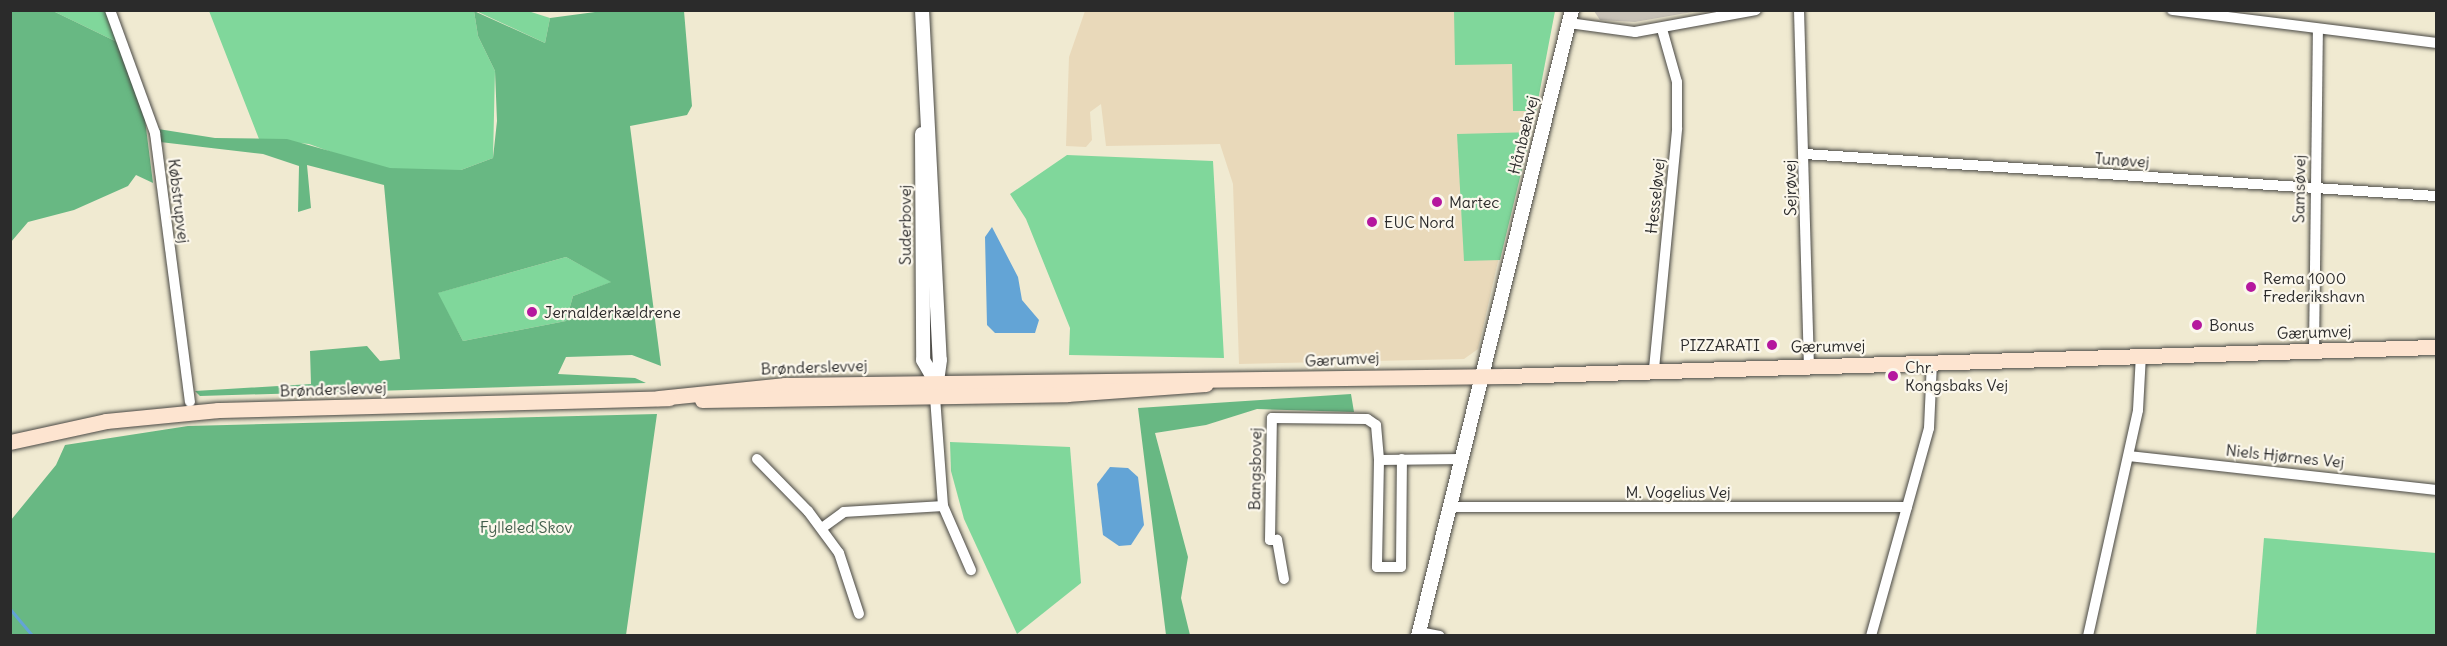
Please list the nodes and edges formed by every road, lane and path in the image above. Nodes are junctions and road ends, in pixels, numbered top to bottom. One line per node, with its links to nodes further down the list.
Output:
1 (110, 10): 21 (street, Købstrupvej)
2 (922, 10): 20 (street, Suderbovej)
3 (1756, 10): 7 (street)
4 (1799, 10): 10 (street, Sejrøvej)
5 (2172, 10): 8 (street)
6 (1570, 17): 7 (street); 19 (street, Hånbækvej)
7 (1662, 29): 18 (street, Hesseløvej)
8 (2318, 29): 9 (street); 11 (street, Samsøvej)
9 (2436, 44)
10 (1804, 154): 11 (street, Tunøvej); 17 (street, Sejrøvej)
11 (2313, 188): 12 (street, Tunøvej); 14 (street, Samsøvej)
12 (2436, 196)
13 (2436, 347): 14 (main road, Gærumvej)
14 (2314, 350): 15 (main road, Gærumvej)
15 (2141, 355): 16 (main road, Gærumvej); 23 (street)
16 (1932, 362): 17 (main road, Gærumvej); 31 (street)
17 (1809, 364): 18 (main road, Gærumvej)
18 (1654, 369): 19 (main road, Gærumvej)
19 (1483, 374): 20 (main road, Gærumvej); 26 (street)
20 (935, 389): 22 (main road, Brønderslevvej); 29 (street)
21 (190, 402)
22 (10, 442)
23 (2129, 456): 28 (street, Niels Hjørnes Vej); 39 (street)
24 (757, 459): 32 (street)
25 (1402, 459): 26 (street); 27 (street); 27 (street, Bangsbovej)
26 (1462, 459): 30 (street)
27 (1379, 460): 34 (street, Bangsbovej)
28 (2436, 490)
29 (944, 507): 32 (street); 33 (street)
30 (1450, 507): 31 (street, M. Vogelius Vej); 36 (street)
31 (1906, 507): 38 (street)
32 (822, 528): 35 (street)
33 (971, 570)
34 (1284, 579)
35 (859, 614)
36 (1419, 634): 37 (street)
37 (1440, 636)
38 (1871, 636)
39 (2088, 636)

